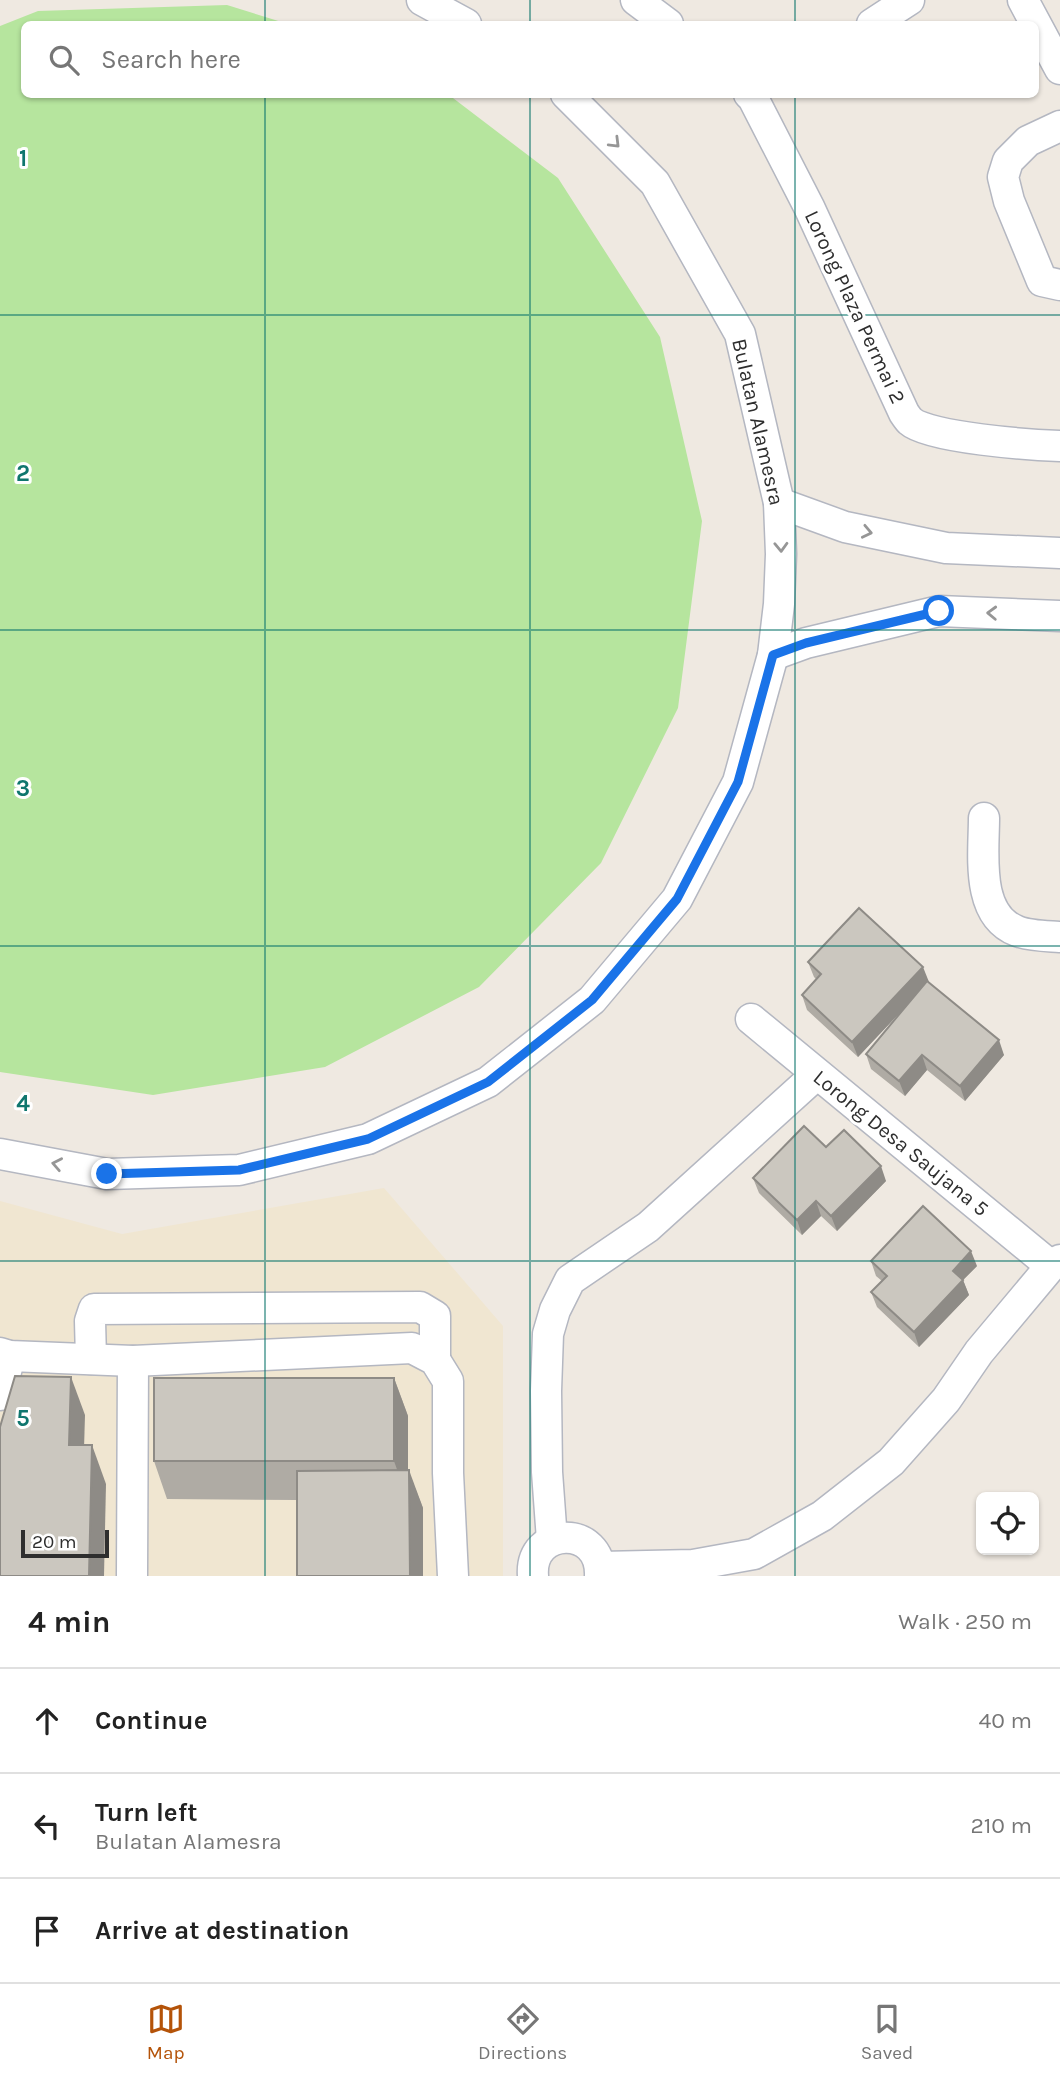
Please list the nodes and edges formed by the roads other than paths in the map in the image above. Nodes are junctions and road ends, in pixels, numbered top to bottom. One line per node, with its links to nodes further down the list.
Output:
1 (422, 0): 6 (street)
2 (636, 0): 7 (street)
3 (909, 0): 5 (street)
4 (1023, 0): 8 (street)
5 (875, 14)
6 (460, 21)
7 (664, 21)
8 (1034, 21)
9 (1039, 30): 10 (street)
10 (1060, 69)
11 (570, 98): 16 (street, Bulatan Alamesra, one-way to 16)
12 (755, 98): 15 (street, Lorong Plaza Permai 2)
13 (1060, 126): 14 (street)
14 (1060, 285)
15 (1060, 446)
16 (779, 503): 17 (street, one-way to 17); 19 (street, Bulatan Alamesra, one-way to 19)
17 (1060, 554)
18 (1060, 616): 19 (street, one-way to 19)
19 (773, 655): 24 (street, Bulatan Alamesra, one-way to 24)
20 (984, 818): 21 (street)
21 (1060, 937)
22 (751, 1019): 23 (street, Lorong Desa Saujana 5)
23 (817, 1074): 25 (street, Lorong Desa Saujana 5); 31 (street)
24 (0, 1154)
25 (1055, 1263): 32 (street)
26 (5, 1355): 27 (street); 30 (street)
27 (91, 1359): 28 (street); 29 (street)
28 (435, 1360): 29 (street); 34 (street)
29 (133, 1361): 33 (street)
30 (0, 1395)
31 (552, 1540): 32 (street); 35 (street)
32 (600, 1571)
33 (132, 1576)
34 (453, 1576)
35 (533, 1576)

